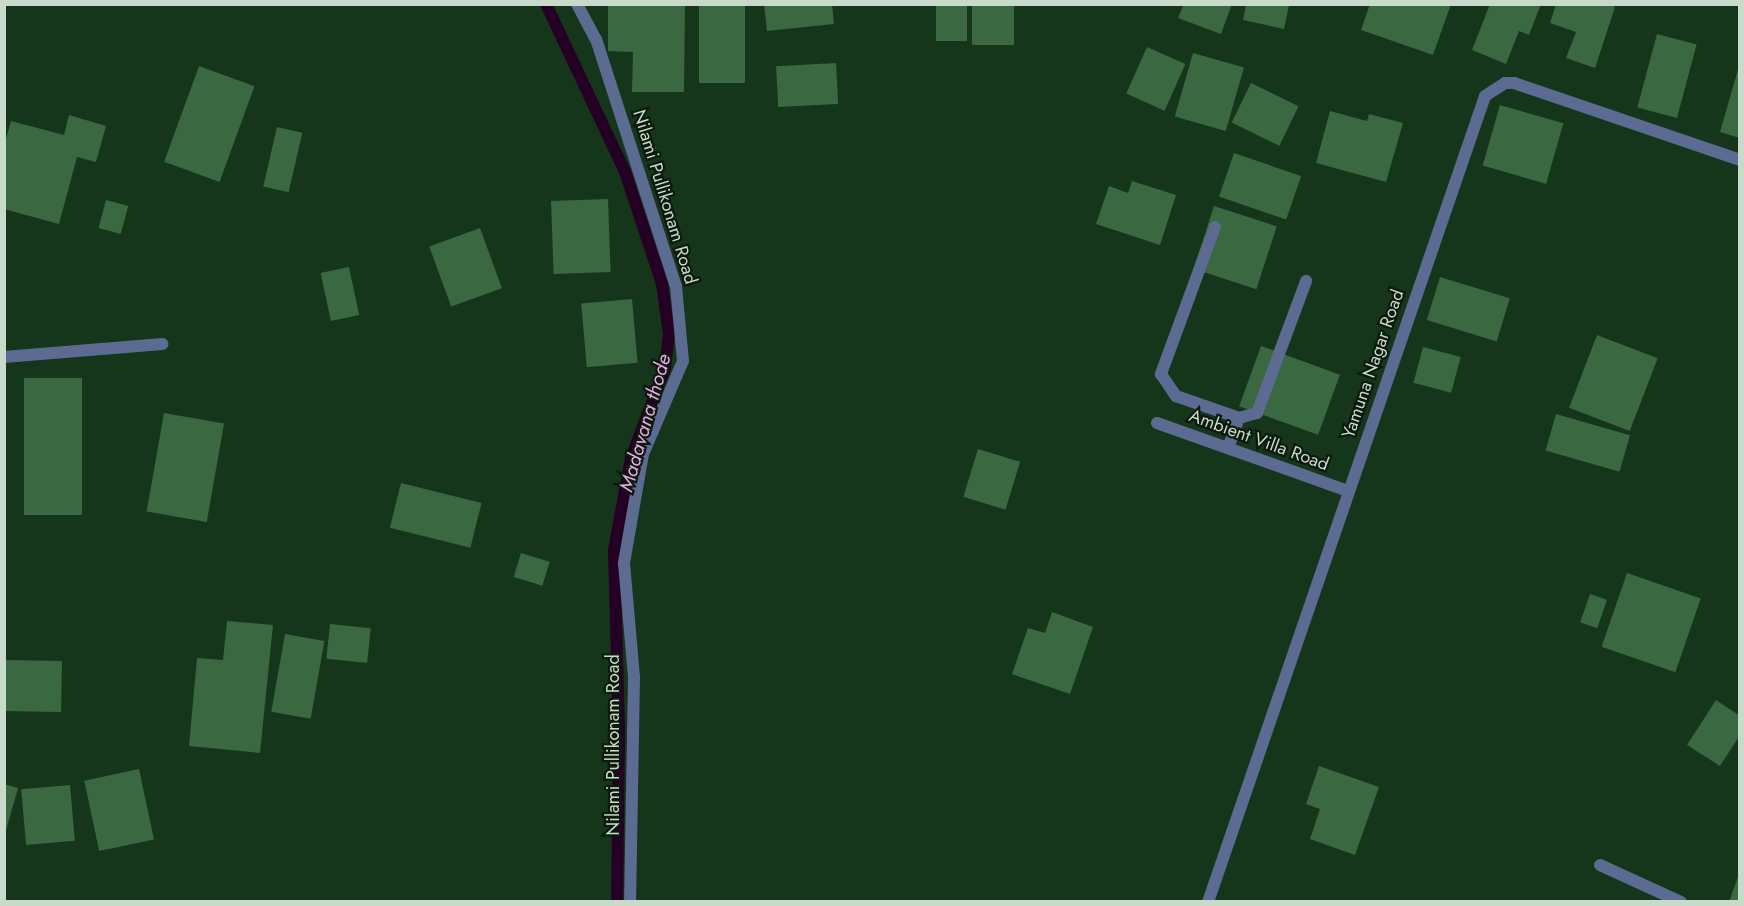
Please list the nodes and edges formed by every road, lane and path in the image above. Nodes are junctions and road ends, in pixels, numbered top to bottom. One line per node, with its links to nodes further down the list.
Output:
1 (577, 4): 12 (street, Nilami Pullikonam Road)
2 (1740, 160): 10 (street, Yamuna Nagar Road)
3 (1215, 227): 7 (street)
4 (1306, 281): 7 (street)
5 (162, 344): 6 (street)
6 (4, 357)
7 (1239, 418): 9 (street)
8 (1157, 423): 9 (street, Ambient Villa Road)
9 (1228, 448): 10 (street, Ambient Villa Road)
10 (1348, 491): 13 (street, Yamuna Nagar Road)
11 (1600, 865): 14 (street)
12 (630, 902)
13 (1208, 902)
14 (1681, 902)

